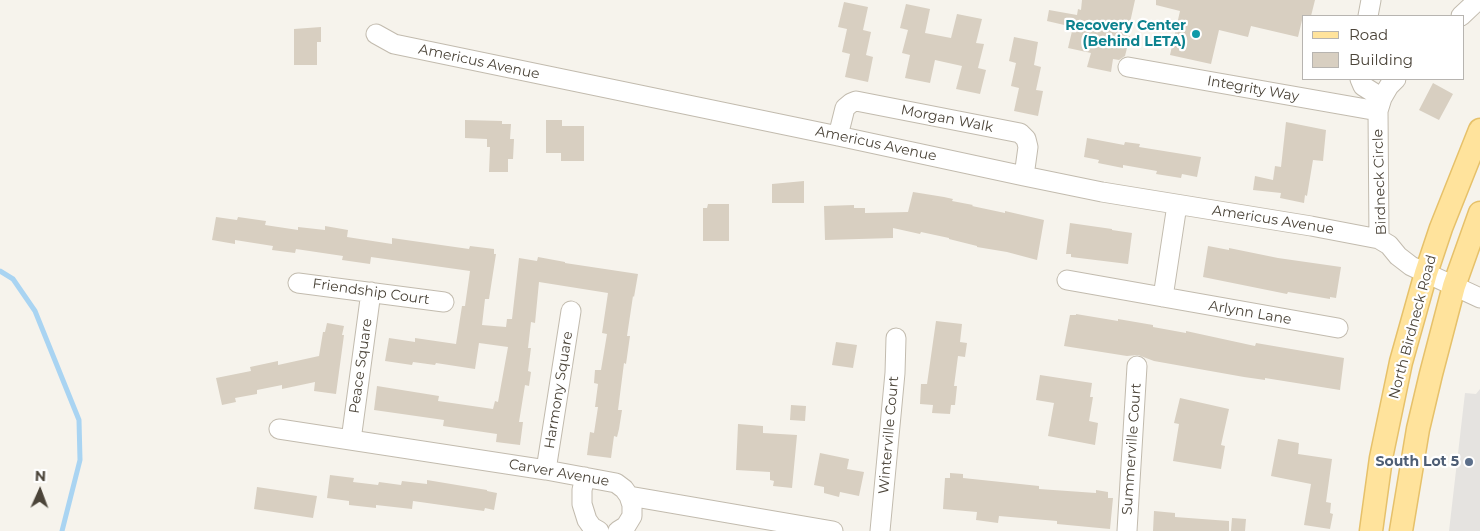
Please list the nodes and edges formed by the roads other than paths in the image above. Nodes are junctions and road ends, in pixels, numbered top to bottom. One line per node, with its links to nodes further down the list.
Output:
1 (1371, 0): 3 (street)
2 (1478, 0): 4 (street)
3 (1368, 15)
4 (1462, 15)
5 (376, 34): 11 (street, Americus Avenue)
6 (1128, 67): 9 (street, Integrity Way)
7 (1360, 80): 9 (street)
8 (1395, 80): 9 (street)
9 (1380, 104): 15 (street, Birdneck Circle)
10 (1480, 130): 16 (main road, North Birdneck Road)
11 (838, 136): 12 (street, Americus Avenue); 12 (street, Morgan Walk)
12 (1024, 176): 13 (street, Americus Avenue)
13 (1177, 205): 15 (street, Americus Avenue); 21 (street)
14 (1480, 213): 19 (main road, North Birdneck Road)
15 (1379, 239): 16 (street, Birdneck Circle)
16 (1426, 273): 19 (street, Birdneck Circle); 38 (main road, North Birdneck Road)
17 (1067, 280): 21 (street, Arlynn Lane)
18 (298, 283): 20 (street, Friendship Court)
19 (1454, 286): 22 (street, Birdneck Circle); 39 (main road, North Birdneck Road)
20 (371, 292): 23 (street, Friendship Court); 29 (street, Peace Square)
21 (1163, 297): 25 (street, Arlynn Lane)
22 (1480, 298)
23 (444, 302)
24 (571, 311): 30 (street, Harmony Square)
25 (1338, 328)
26 (896, 338): 36 (street, Winterville Court)
27 (1137, 366): 37 (street, Summerville Court)
28 (279, 429): 29 (street, Carver Avenue)
29 (351, 440): 30 (street, Carver Avenue)
30 (546, 470): 31 (street, Carver Avenue)
31 (585, 477): 32 (street, Carver Avenue); 34 (street)
32 (629, 496): 33 (street); 35 (street, Carver Avenue)
33 (625, 529)
34 (599, 531)
35 (833, 531)
36 (880, 531)
37 (1127, 531)
38 (1371, 531)
39 (1401, 531)

